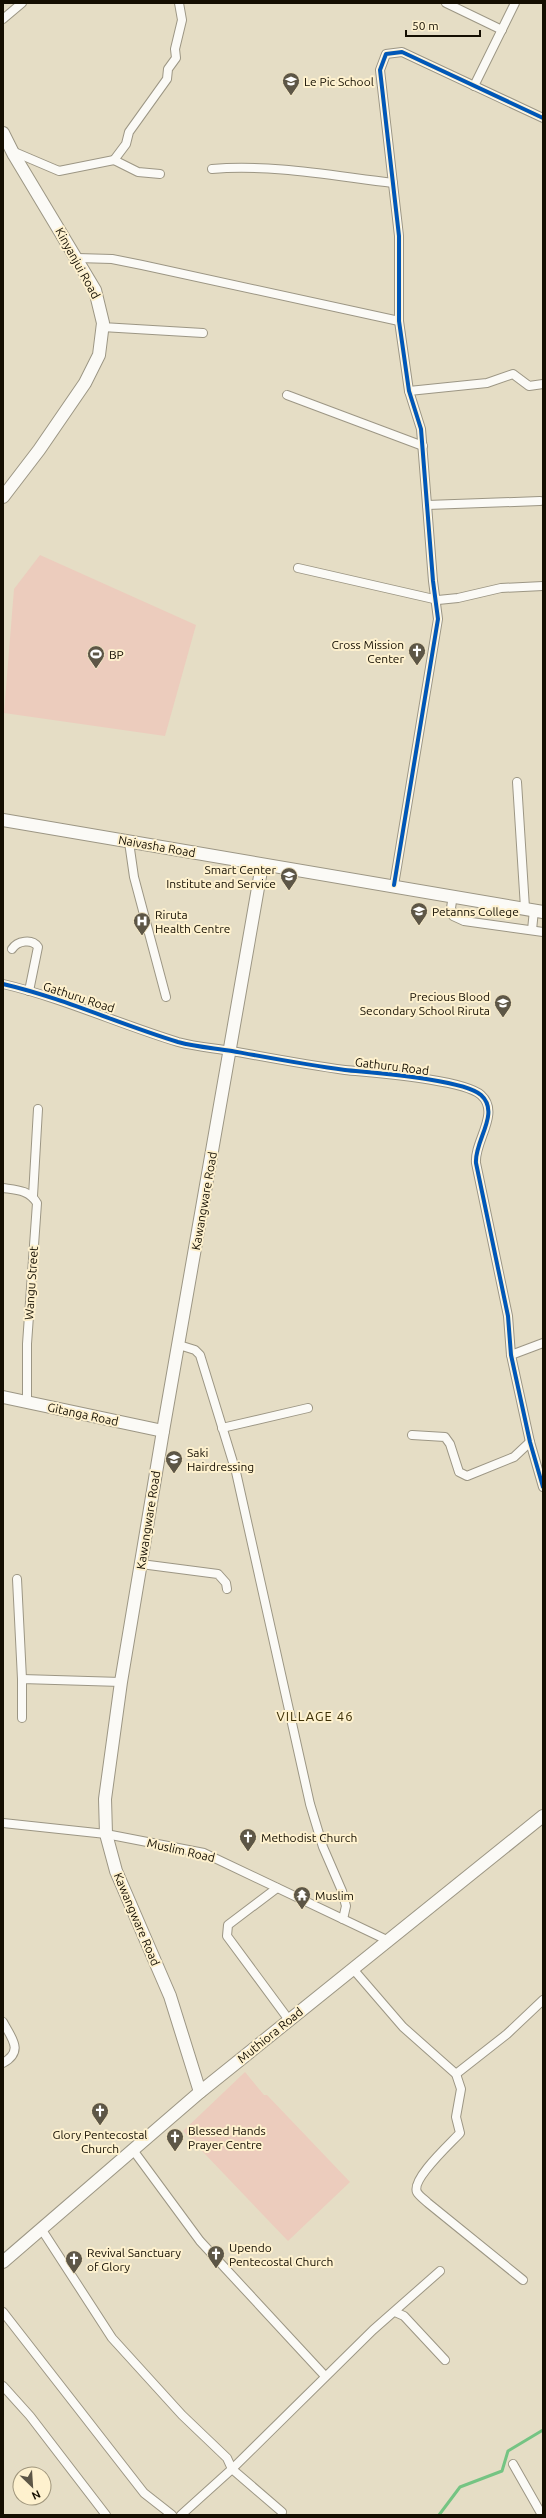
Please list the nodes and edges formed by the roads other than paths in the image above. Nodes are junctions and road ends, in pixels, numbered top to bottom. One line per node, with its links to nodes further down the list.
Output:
1 (22, 3): 5 (street)
2 (179, 3): 11 (street)
3 (446, 3): 6 (street)
4 (515, 3): 6 (street)
5 (3, 19)
6 (502, 30): 7 (street)
7 (474, 86): 8 (street); 14 (street)
8 (543, 118)
9 (3, 133): 10 (main road, Kinyanjui Road)
10 (11, 150): 11 (street); 15 (main road, Kinyanjui Road)
11 (114, 160): 13 (street)
12 (212, 169): 14 (street)
13 (160, 174)
14 (393, 183): 16 (street)
15 (77, 258): 16 (street); 17 (main road, Kinyanjui Road)
16 (399, 321): 20 (street)
17 (102, 327): 18 (street); 23 (main road, Kinyanjui Road)
18 (202, 333)
19 (543, 384): 20 (street)
20 (409, 391): 22 (street)
21 (287, 395): 22 (street)
22 (422, 446): 25 (street)
23 (3, 497)
24 (540, 502): 25 (street)
25 (427, 505): 28 (street)
26 (298, 568): 28 (street)
27 (543, 586): 28 (street)
28 (438, 600): 33 (street)
29 (517, 782): 35 (street)
30 (3, 820): 31 (main road, Naivasha Road)
31 (129, 842): 32 (main road, Naivasha Road); 41 (street)
32 (262, 865): 33 (main road, Naivasha Road); 42 (main road, Kawangware Road)
33 (394, 885): 34 (main road, Naivasha Road)
34 (453, 895): 35 (main road, Naivasha Road); 36 (street)
35 (534, 910): 36 (street)
36 (532, 930): 37 (street)
37 (543, 932)
38 (12, 949): 40 (street)
39 (3, 984): 40 (street, Gathuru Road)
40 (29, 991): 42 (street, Gathuru Road)
41 (166, 997)
42 (229, 1050): 47 (main road, Kawangware Road); 48 (street, Gathuru Road)
43 (38, 1109): 45 (street, Wangu Street)
44 (3, 1188): 45 (street)
45 (33, 1196): 50 (street, Wangu Street)
46 (543, 1342): 48 (street)
47 (179, 1345): 52 (street); 53 (main road, Kawangware Road)
48 (511, 1355): 55 (street, Gathuru Road)
49 (3, 1397): 50 (main road, Gitanga Road)
50 (27, 1402): 53 (main road, Gitanga Road)
51 (308, 1408): 52 (street)
52 (222, 1428): 67 (street)
53 (163, 1431): 57 (main road, Kawangware Road)
54 (412, 1435): 55 (street)
55 (530, 1442): 56 (street, Gathuru Road)
56 (543, 1487)
57 (141, 1564): 59 (street); 61 (main road, Kawangware Road)
58 (17, 1579): 60 (street)
59 (227, 1589)
60 (22, 1678): 61 (street); 62 (street)
61 (121, 1682): 65 (main road, Kawangware Road)
62 (22, 1718)
63 (543, 1816): 68 (main road, Muthiora Road)
64 (3, 1823): 65 (street, Muslim Road)
65 (106, 1834): 66 (street, Muslim Road); 75 (main road, Kawangware Road)
66 (277, 1888): 67 (street, Muslim Road); 71 (street)
67 (344, 1919): 68 (street, Muslim Road)
68 (389, 1941): 69 (main road, Muthiora Road)
69 (353, 1969): 71 (main road, Muthiora Road); 74 (street)
70 (543, 2000): 74 (street)
71 (289, 2020): 75 (main road, Muthiora Road)
72 (3, 2022): 73 (street)
73 (3, 2063)
74 (456, 2074): 80 (street)
75 (200, 2092): 76 (main road, Muthiora Road)
76 (133, 2150): 77 (main road, Muthiora Road); 84 (street)
77 (42, 2230): 78 (main road, Muthiora Road); 87 (street)
78 (3, 2262)
79 (440, 2270): 82 (street)
80 (523, 2280)
81 (3, 2312): 90 (street)
82 (395, 2312): 83 (street); 84 (street)
83 (445, 2360)
84 (325, 2376): 87 (street)
85 (3, 2386): 89 (street)
86 (513, 2464): 92 (street)
87 (232, 2468): 88 (street); 91 (street)
88 (282, 2512)
89 (106, 2515)
90 (172, 2515)
91 (181, 2515)
92 (542, 2515)

